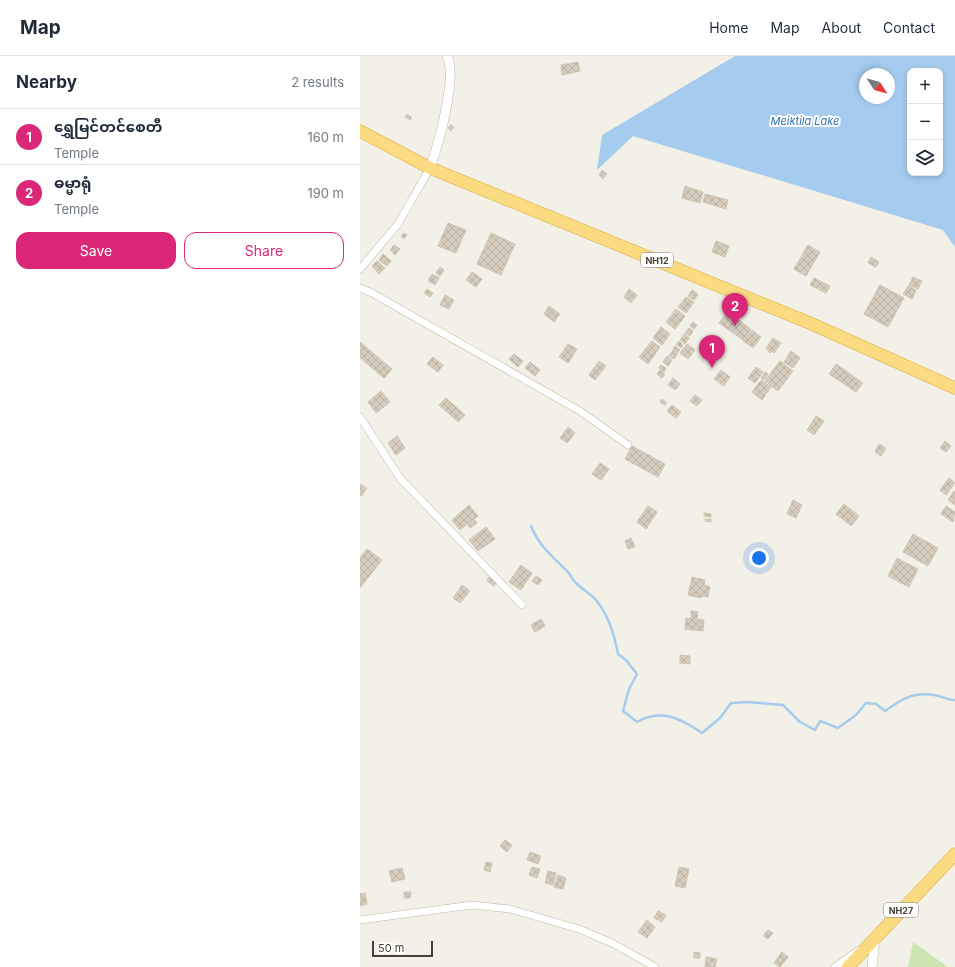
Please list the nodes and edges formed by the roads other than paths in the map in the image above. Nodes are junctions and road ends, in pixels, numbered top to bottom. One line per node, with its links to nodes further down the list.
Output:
1 (447, 56): 3 (street)
2 (360, 131): 3 (highway, NH12)
3 (430, 168): 4 (street); 6 (highway, NH12)
4 (360, 269)
5 (360, 288): 8 (street)
6 (955, 388)
7 (360, 417): 9 (street)
8 (628, 446)
9 (522, 605)
10 (955, 854): 12 (highway, NH27)
11 (360, 920): 13 (street)
12 (875, 938): 14 (street); 15 (highway, NH27); 16 (street)
13 (655, 967)
14 (834, 967)
15 (848, 967)
16 (872, 967)

